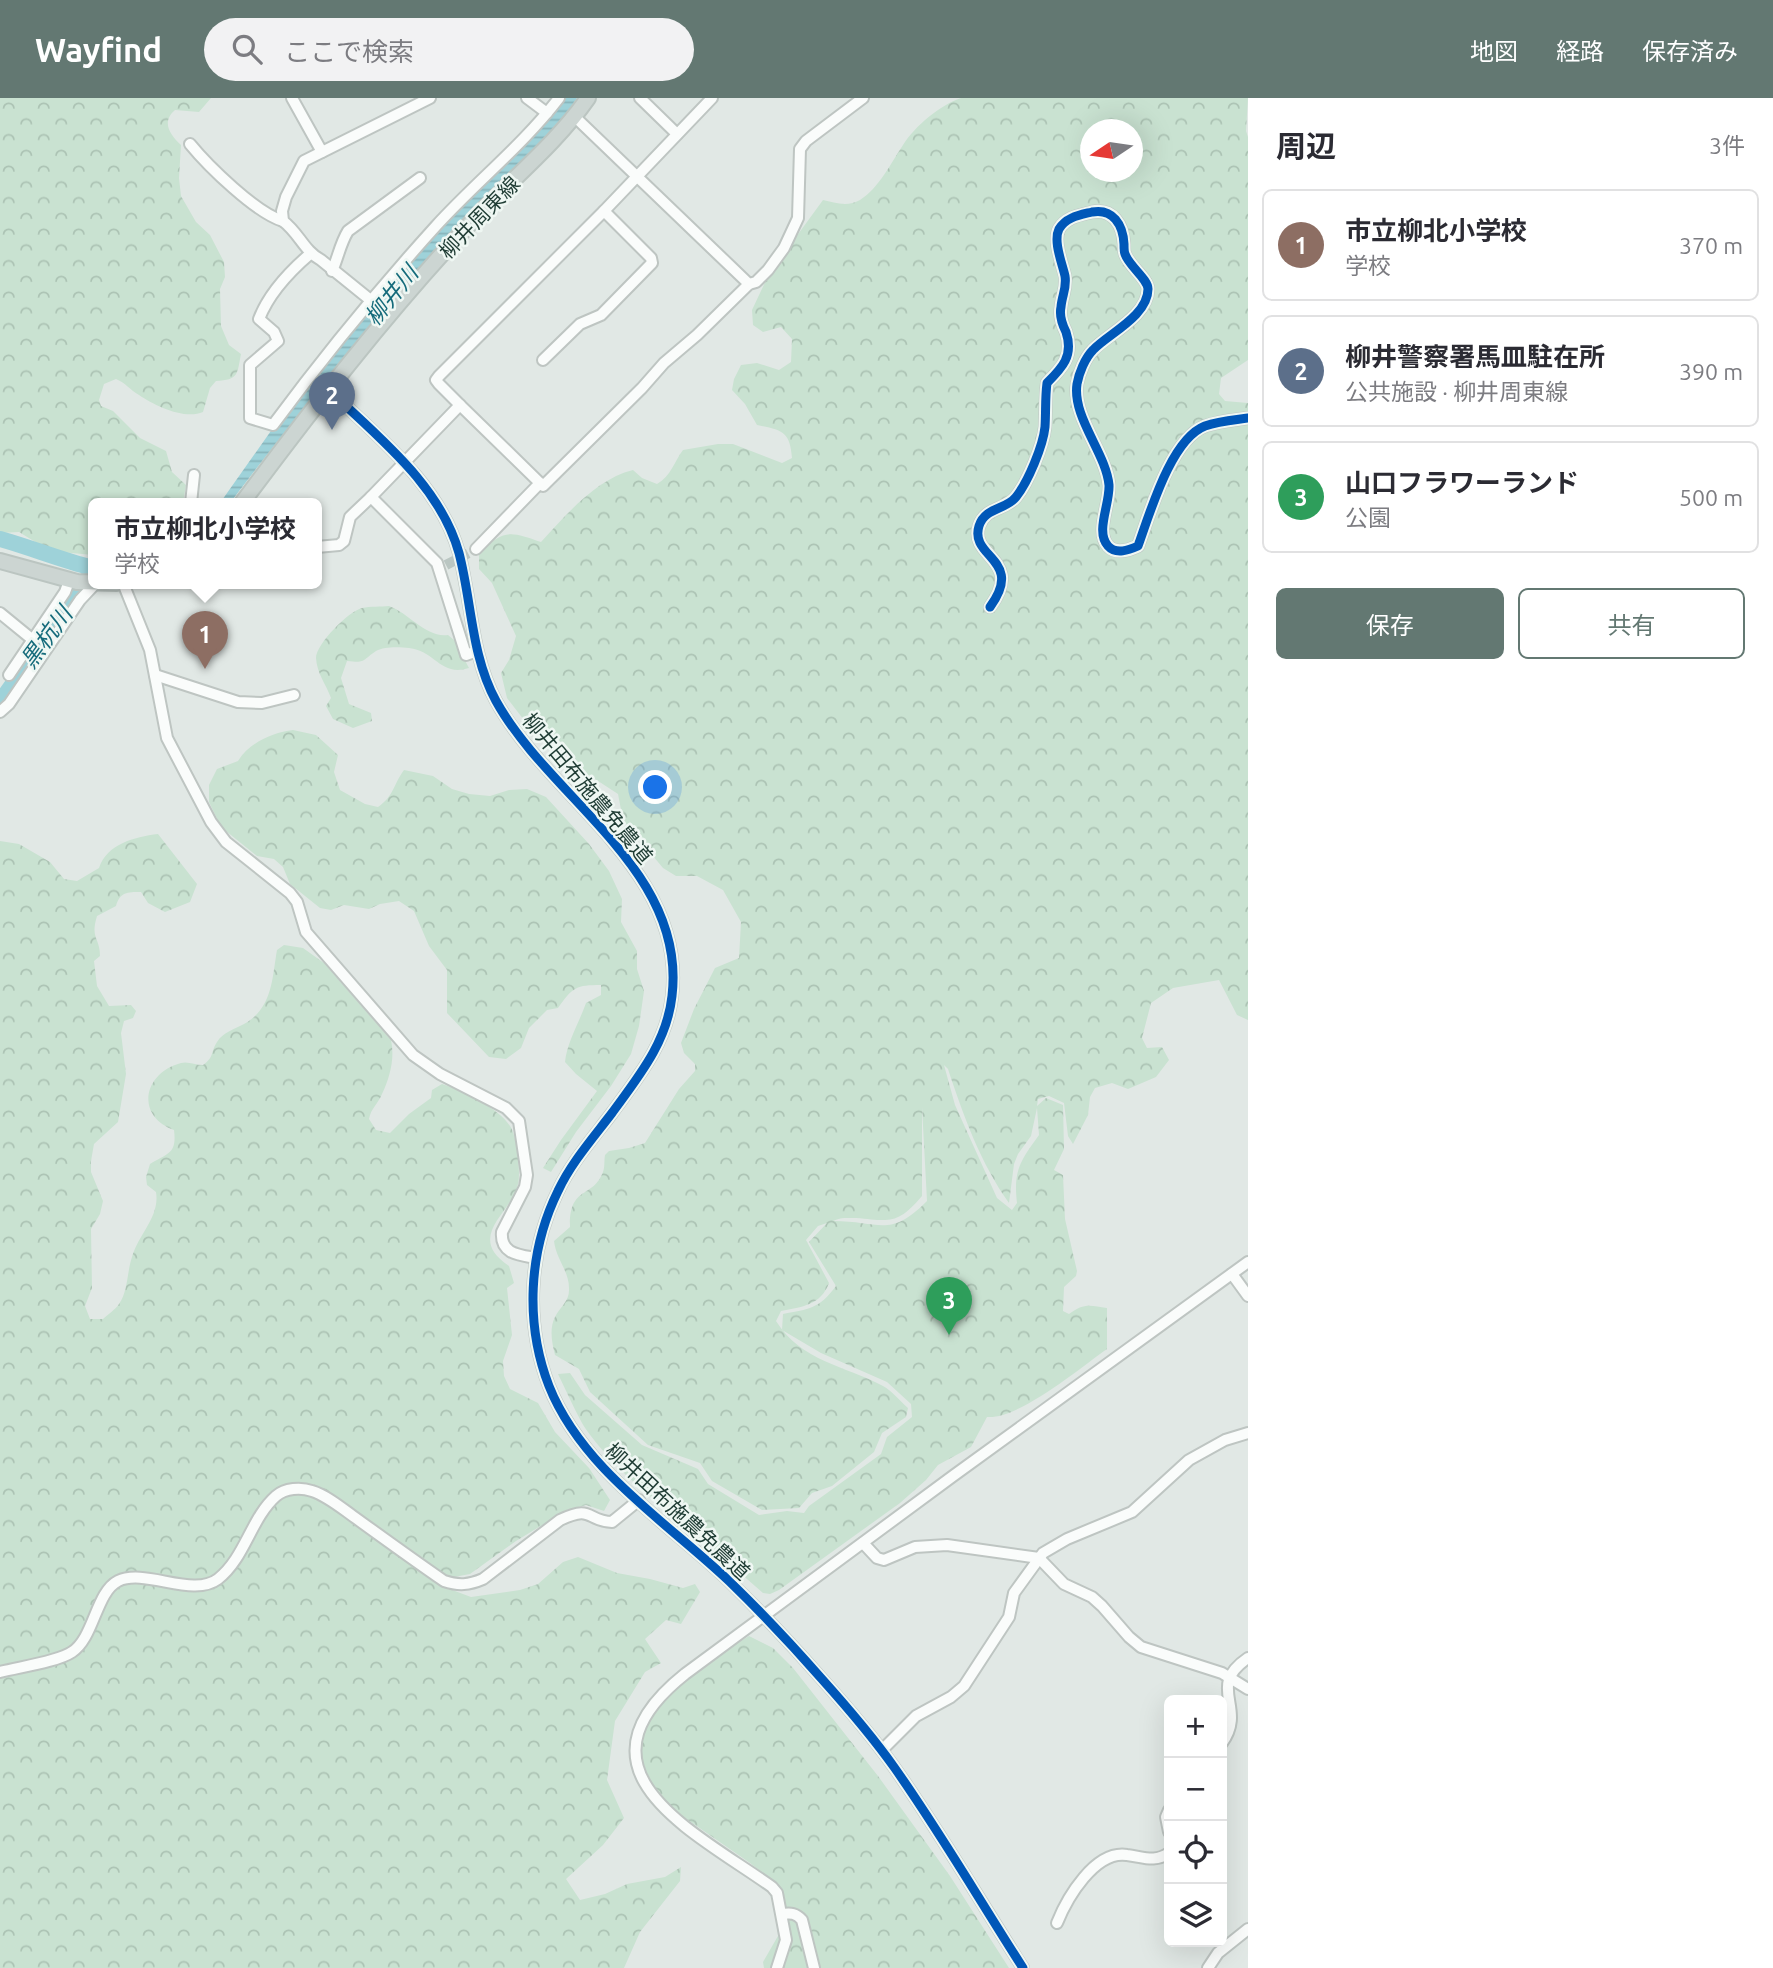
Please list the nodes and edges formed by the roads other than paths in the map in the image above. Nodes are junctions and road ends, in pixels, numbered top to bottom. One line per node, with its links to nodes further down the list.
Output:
1 (292, 98): 12 (street)
2 (430, 98): 12 (street)
3 (527, 98): 8 (street)
4 (588, 98): 9 (main road, 柳井周東線)
5 (640, 98): 10 (street)
6 (712, 98): 10 (street)
7 (863, 98): 19 (street)
8 (552, 107): 20 (street)
9 (575, 117): 13 (street); 21 (main road, 柳井周東線)
10 (677, 134): 13 (street)
11 (190, 144): 16 (street)
12 (322, 152): 16 (street)
13 (637, 177): 15 (street); 19 (street)
14 (420, 178): 18 (street)
15 (604, 211): 22 (street); 24 (street)
16 (284, 221): 17 (street)
17 (310, 254): 18 (street); 20 (street)
18 (332, 271): 20 (street)
19 (749, 284): 28 (street)
20 (372, 302): 21 (street)
21 (387, 314): 23 (main road, 柳井周東線)
22 (543, 360)
23 (330, 391): 26 (street, 柳井田布施農免農道); 31 (main road, 柳井周東線)
24 (460, 405): 26 (street); 28 (street)
25 (1248, 418): 39 (street)
26 (404, 463): 29 (street); 42 (street, 柳井田布施農免農道)
27 (194, 475): 30 (street)
28 (540, 483): 33 (street)
29 (371, 497): 32 (street); 42 (street)
30 (192, 498)
31 (246, 498)
32 (322, 547)
33 (476, 549)
34 (0, 561): 35 (main road)
35 (73, 581): 36 (main road); 41 (street)
36 (88, 583)
37 (93, 589): 46 (street)
38 (125, 589): 44 (street)
39 (990, 607)
40 (0, 613): 41 (street)
41 (33, 640): 43 (street)
42 (477, 651): 47 (street, 柳井田布施農免農道)
43 (9, 675)
44 (155, 675): 45 (street); 47 (street)
45 (294, 695)
46 (0, 712)
47 (536, 1258): 52 (street, 柳井田布施農免農道)
48 (1248, 1262): 49 (street)
49 (1232, 1274): 50 (street); 53 (street)
50 (1248, 1296)
51 (1248, 1433): 54 (street)
52 (639, 1500): 55 (street, 柳井田布施農免農道); 57 (street)
53 (863, 1543): 54 (street); 55 (street)
54 (1039, 1558): 58 (street); 61 (street)
55 (763, 1616): 61 (street, 柳井田布施農免農道); 63 (street)
56 (1248, 1658): 58 (street)
57 (0, 1672)
58 (1231, 1676): 59 (street); 60 (street)
59 (1248, 1689)
60 (1227, 1738)
61 (882, 1750): 68 (street, 柳井田布施農免農道)
62 (1164, 1856): 64 (street)
63 (782, 1914): 66 (street); 67 (street)
64 (1057, 1923)
65 (1248, 1929): 69 (street)
66 (777, 1968)
67 (814, 1968)
68 (1023, 1968)
69 (1208, 1968)

